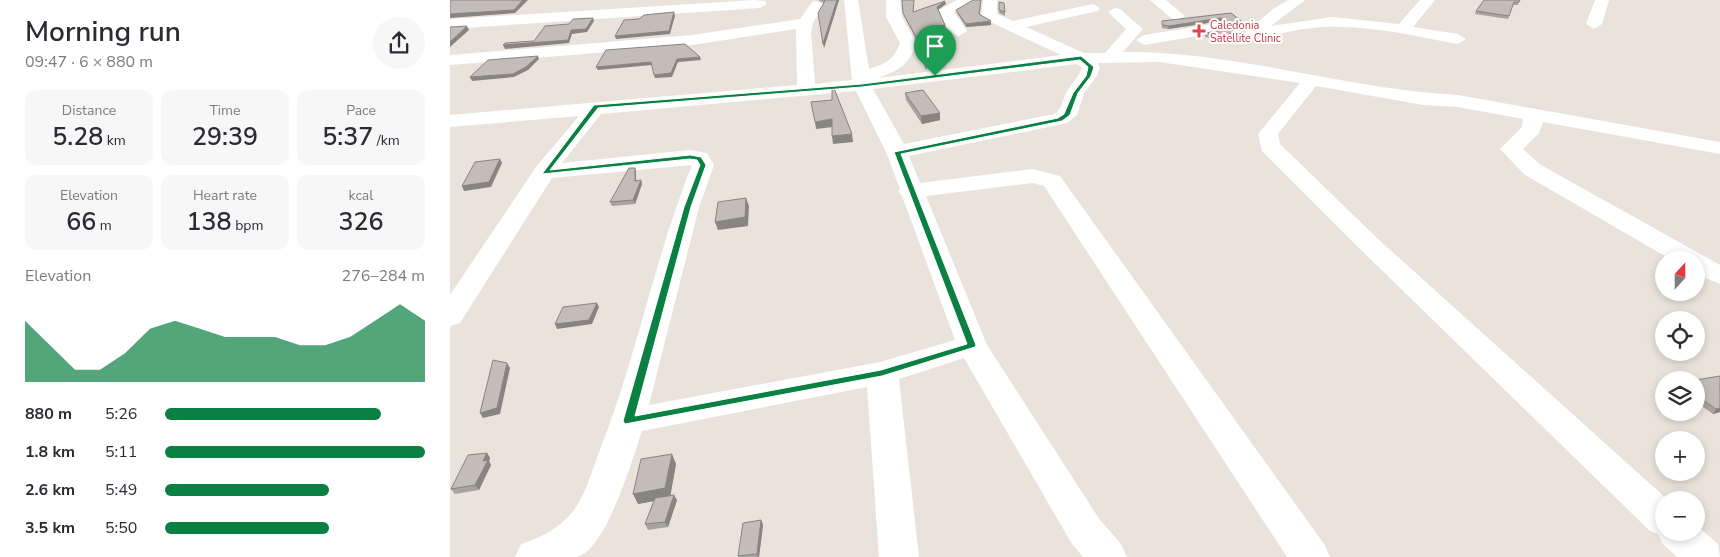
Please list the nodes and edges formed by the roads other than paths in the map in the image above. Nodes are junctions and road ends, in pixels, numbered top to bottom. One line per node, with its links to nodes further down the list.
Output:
1 (851, 0): 34 (street)
2 (893, 0): 34 (street)
3 (969, 0): 23 (street)
4 (990, 0): 20 (street)
5 (1157, 0): 15 (street)
6 (1298, 0): 14 (street)
7 (1428, 0): 22 (street)
8 (1602, 0): 19 (street)
9 (740, 3): 10 (street); 17 (street); 25 (street)
10 (760, 4)
11 (818, 6): 16 (street)
12 (1093, 8): 20 (street)
13 (1115, 12): 24 (street)
14 (1278, 12): 18 (street); 26 (street)
15 (1177, 16)
16 (805, 23): 25 (street); 35 (street)
17 (450, 24)
18 (1310, 24): 22 (street); 26 (street)
19 (1594, 24)
20 (1011, 26): 30 (street)
21 (1221, 28): 24 (street)
22 (1403, 30): 27 (street)
23 (959, 32)
24 (1140, 34): 29 (street); 31 (street)
25 (727, 35): 32 (street)
26 (1252, 35): 28 (street)
27 (1458, 39)
28 (1230, 55): 29 (street); 33 (street)
29 (1159, 57): 31 (street)
30 (1081, 58): 31 (street); 34 (street); 40 (street)
31 (1109, 58)
32 (450, 60)
33 (1312, 79): 37 (street); 50 (street)
34 (862, 81): 35 (street); 40 (street)
35 (806, 90): 36 (street)
36 (596, 106): 38 (street); 41 (street)
37 (1533, 116): 39 (street); 43 (street)
38 (450, 120)
39 (1720, 148)
40 (897, 152): 42 (street)
41 (544, 172): 46 (street); 49 (street)
42 (910, 191): 47 (street); 55 (street)
43 (1675, 251)
44 (1705, 268): 45 (street)
45 (1720, 276)
46 (450, 317)
47 (972, 345): 48 (street); 54 (street)
48 (882, 373): 49 (street); 53 (street)
49 (628, 421): 52 (street)
50 (1655, 512)
51 (1687, 541): 56 (street)
52 (536, 557)
53 (899, 557)
54 (1106, 557)
55 (1310, 557)
56 (1704, 557)

